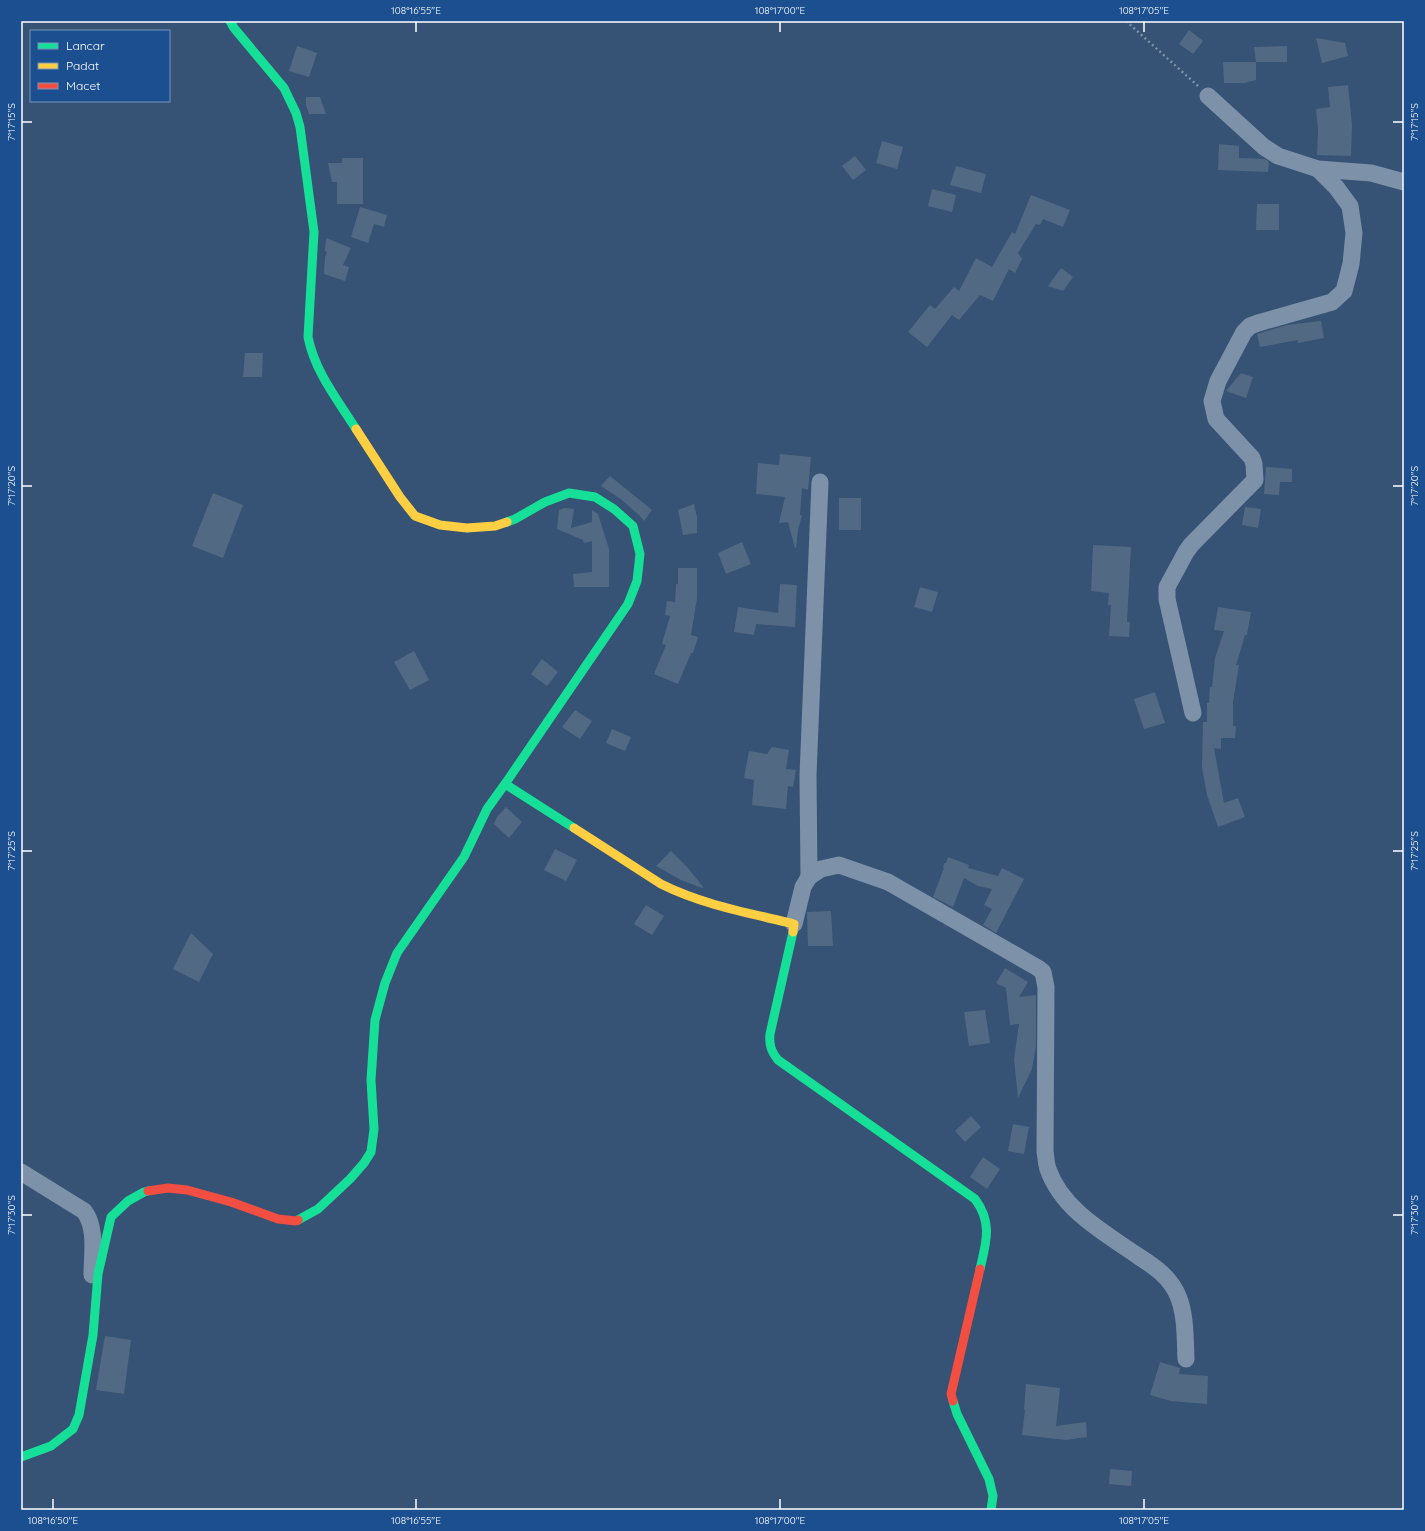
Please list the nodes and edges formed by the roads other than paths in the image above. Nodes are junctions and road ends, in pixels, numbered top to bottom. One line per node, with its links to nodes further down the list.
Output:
1 (230, 21): 7 (street)
2 (1208, 96): 3 (street)
3 (1318, 169): 4 (street); 6 (street)
4 (1404, 182)
5 (820, 482): 8 (street)
6 (1193, 713)
7 (505, 784): 9 (street); 11 (street)
8 (809, 877): 9 (street); 12 (street)
9 (794, 924): 14 (street)
10 (21, 1172): 11 (street)
11 (91, 1345): 13 (street)
12 (1186, 1359)
13 (21, 1457)
14 (991, 1510)

